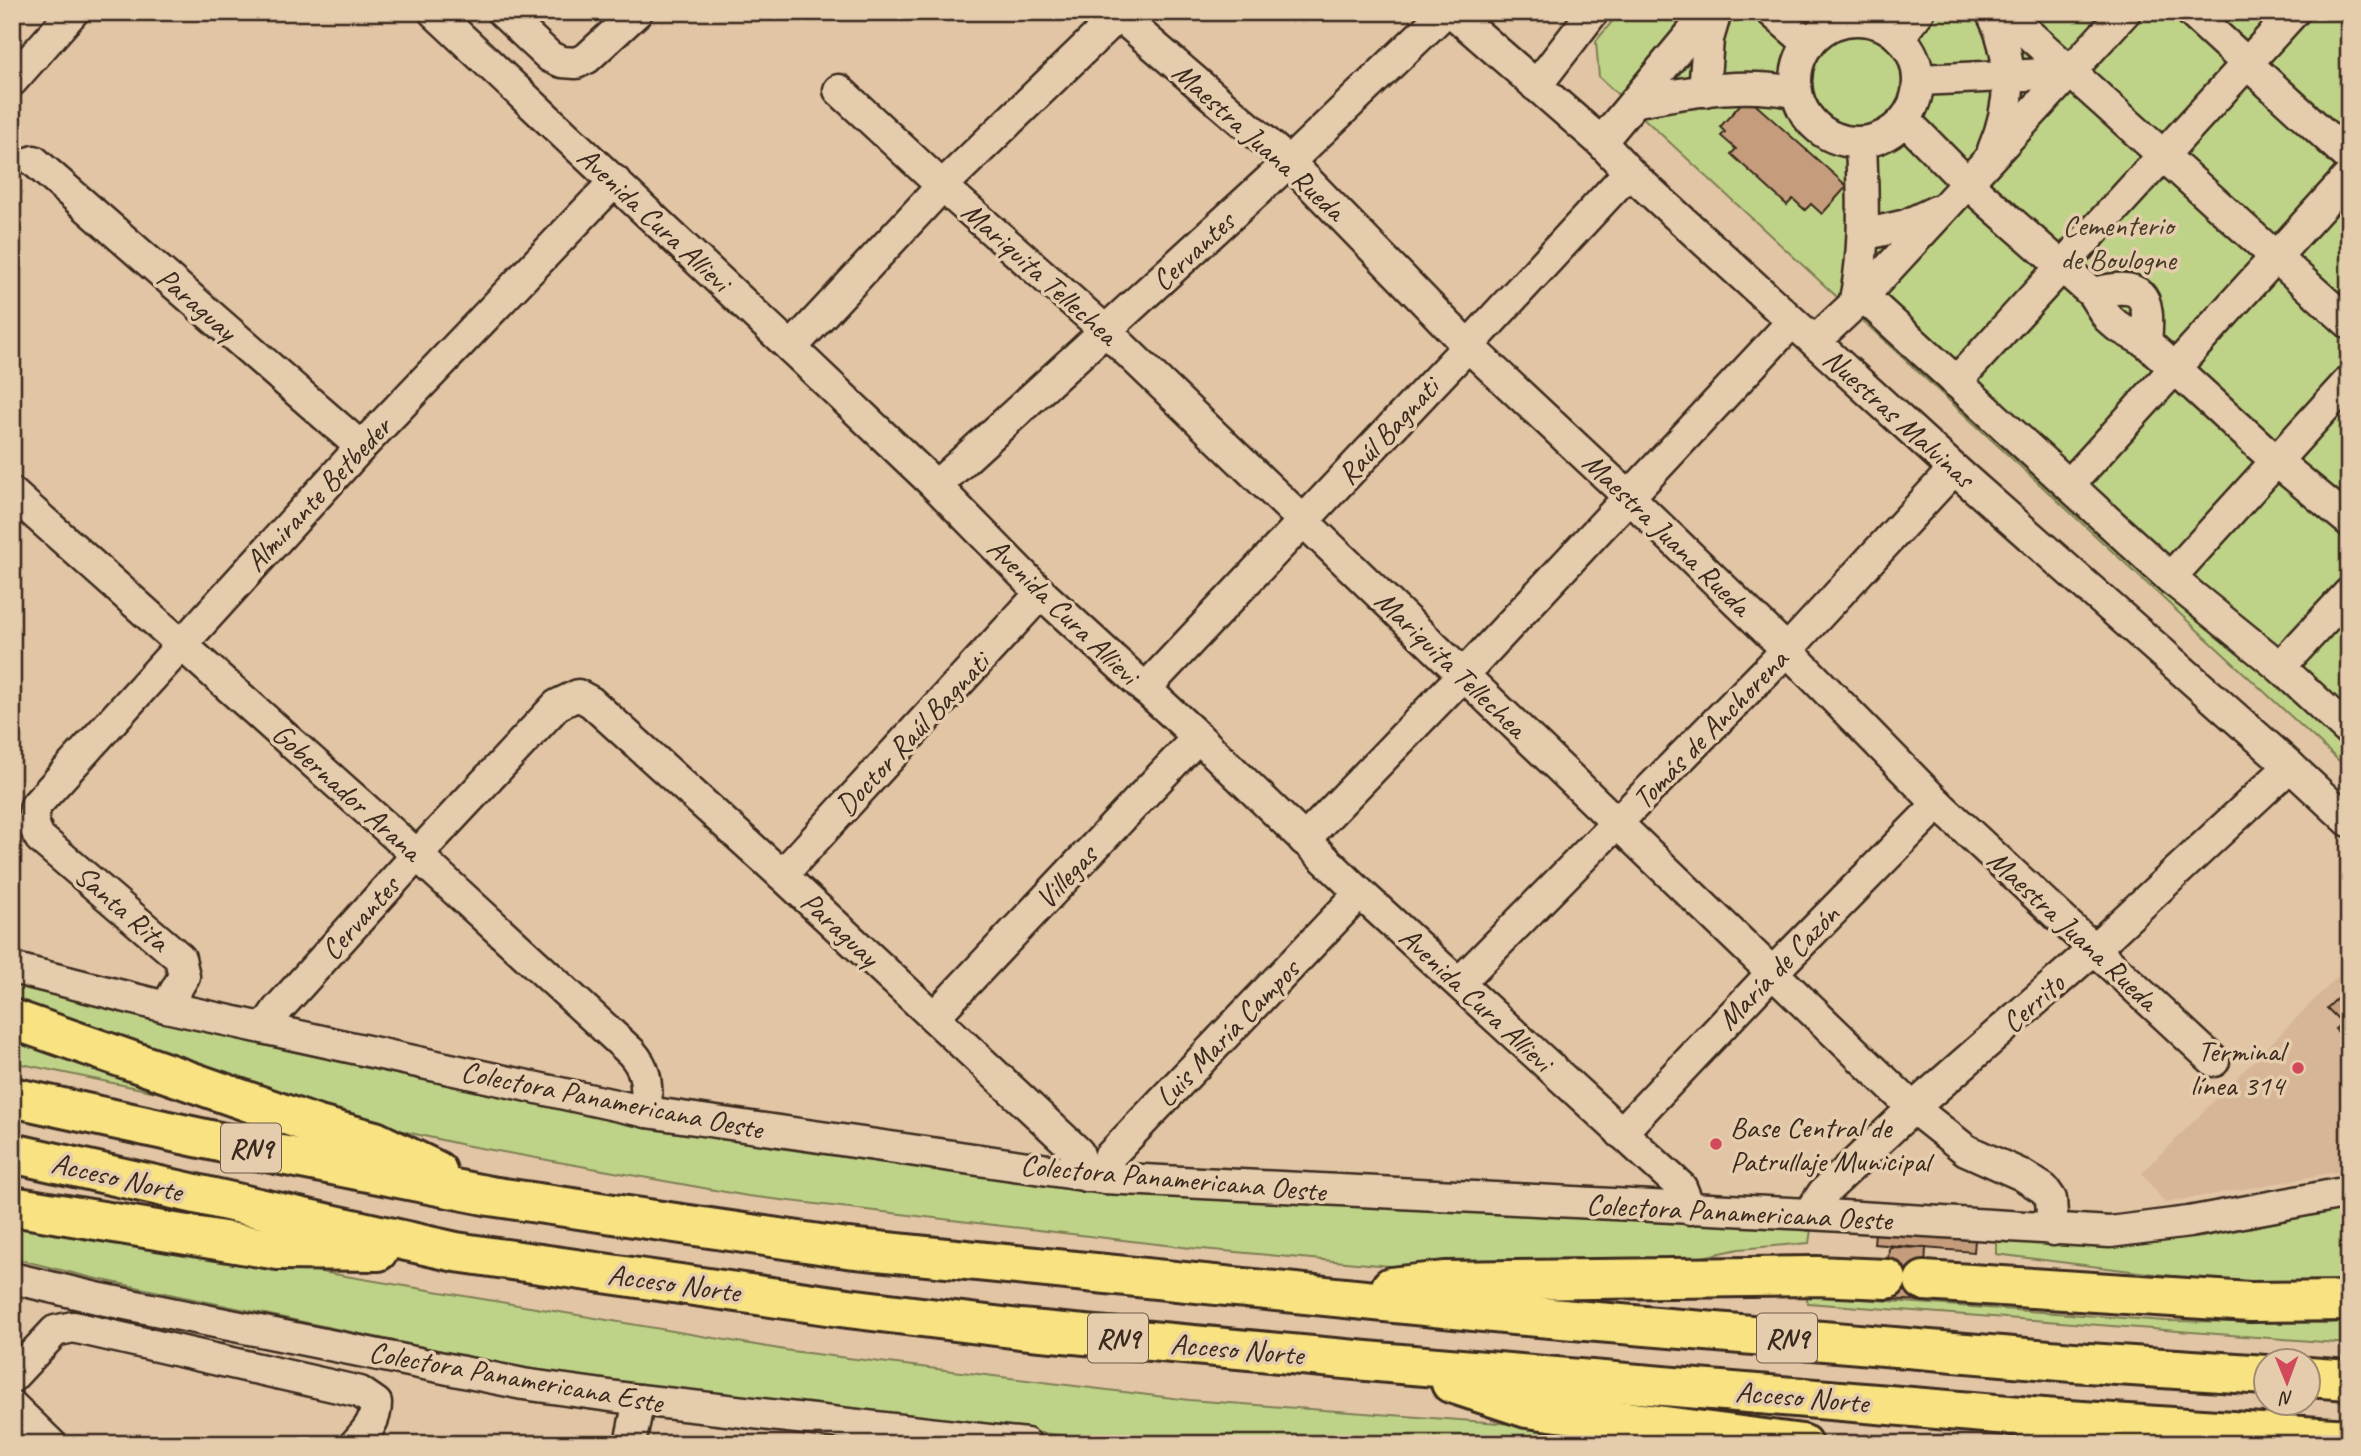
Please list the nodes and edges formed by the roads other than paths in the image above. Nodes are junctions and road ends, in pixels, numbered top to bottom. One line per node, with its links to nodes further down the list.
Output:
1 (73, 12): 25 (street)
2 (434, 12): 41 (street, Avenida Cura Allievi)
3 (502, 12): 4 (street)
4 (637, 12)
5 (1445, 12): 38 (street, Cervantes)
6 (1452, 12): 26 (street, Nuestras Malvinas)
7 (1593, 12): 26 (street)
8 (1709, 12): 30 (street)
9 (1717, 12): 28 (street)
10 (1772, 12): 20 (street)
11 (1919, 12): 19 (street)
12 (1991, 12): 23 (street)
13 (2004, 12): 22 (street)
14 (2125, 12): 22 (street)
15 (2191, 12): 21 (street)
16 (2294, 12): 21 (street)
17 (1119, 13): 38 (street, Maestra Juana Rueda); 43 (street)
18 (1853, 16): 19 (street); 20 (street)
19 (1899, 37): 24 (street)
20 (1809, 44): 29 (street)
21 (2247, 64): 34 (street); 35 (street)
22 (2070, 72): 23 (street); 34 (street); 36 (street)
23 (2008, 76): 24 (street); 36 (street)
24 (1919, 80): 31 (street)
25 (12, 81)
26 (1536, 86): 32 (street, Nuestras Malvinas)
27 (839, 90): 43 (street, Mariquita Tellechea)
28 (1704, 90): 29 (street); 30 (street)
29 (1797, 93): 33 (street)
30 (1637, 101): 32 (street)
31 (1905, 120): 33 (street); 42 (street)
32 (1601, 142): 39 (street, Nuestras Malvinas)
33 (1861, 142): 45 (street)
34 (2163, 156): 46 (street); 47 (street)
35 (2349, 157)
36 (1988, 160): 42 (street)
37 (34, 161): 58 (street, Paraguay)
38 (1289, 162): 51 (street, Cervantes); 53 (street, Maestra Juana Rueda)
39 (1629, 172): 49 (street, Nuestras Malvinas); 53 (street, Raúl Bagnati)
40 (2349, 176): 46 (street)
41 (615, 181): 54 (street, Avenida Cura Allievi); 58 (street, Almirante Betbeder)
42 (1967, 183): 44 (street); 47 (street)
43 (942, 186): 51 (street, Mariquita Tellechea); 54 (street)
44 (1947, 205): 45 (street); 48 (street)
45 (1863, 234): 48 (street)
46 (2276, 257): 50 (street); 55 (street)
47 (2062, 267): 55 (street); 57 (street)
48 (1858, 300): 52 (street); 57 (street)
49 (1792, 322): 52 (street, Nuestras Malvinas); 63 (street)
50 (2349, 323)
51 (1106, 331): 62 (street, Cervantes); 66 (street, Mariquita Tellechea)
52 (1815, 341): 60 (street, Nuestras Malvinas)
53 (1468, 346): 63 (street, Maestra Juana Rueda); 66 (street, Raúl Bagnati)
54 (791, 348): 62 (street, Avenida Cura Allievi)
55 (2175, 369): 59 (street); 61 (street)
56 (2349, 380): 59 (street)
57 (1956, 382): 61 (street)
58 (361, 447): 70 (street, Almirante Betbeder)
59 (2276, 461): 65 (street); 67 (street)
60 (1954, 469): 71 (street, Tomás de Anchorena); 78 (street, Nuestras Malvinas)
61 (2069, 485): 67 (street)
62 (936, 486): 68 (street, Avenida Cura Allievi)
63 (1629, 497): 71 (street, Maestra Juana Rueda); 73 (street)
64 (14, 499): 70 (street, Gobernador Arana)
65 (2349, 521)
66 (1302, 522): 73 (street, Mariquita Tellechea); 74 (street, Raúl Bagnati)
67 (2170, 578): 72 (street)
68 (1041, 593): 74 (street, Avenida Cura Allievi); 85 (street, Doctor Raúl Bagnati)
69 (2349, 593): 72 (street)
70 (181, 643): 80 (street, Almirante Betbeder); 84 (street, Gobernador Arana)
71 (1787, 650): 79 (street, Maestra Juana Rueda); 82 (street, Tomás de Anchorena)
72 (2280, 667): 76 (street)
73 (1462, 676): 82 (street, Mariquita Tellechea); 83 (street)
74 (1145, 689): 77 (street, Avenida Cura Allievi)
75 (578, 695): 84 (street, Cervantes); 85 (street, Paraguay)
76 (2349, 731)
77 (1198, 737): 83 (street, Avenida Cura Allievi); 92 (street, Villegas)
78 (2290, 766): 81 (street, Nuestras Malvinas); 87 (street, Cerrito)
79 (1938, 804): 87 (street, Maestra Juana Rueda); 89 (street, María de Cazón)
80 (33, 816): 91 (street, Santa Rita)
81 (2349, 821)
82 (1618, 824): 89 (street, Mariquita Tellechea); 90 (street, Tomás de Anchorena)
83 (1304, 840): 86 (street, Avenida Cura Allievi)
84 (417, 855): 94 (street, Cervantes); 98 (street, Gobernador Arana)
85 (782, 875): 92 (street, Paraguay)
86 (1360, 893): 90 (street, Avenida Cura Allievi); 101 (street, Luis María Campos)
87 (2094, 949): 95 (street, Maestra Juana Rueda); 97 (street, Cerrito)
88 (12, 968): 91 (street, Colectora Panamericana Oeste)
89 (1773, 972): 97 (street, Mariquita Tellechea); 99 (street, María de Cazón)
90 (1459, 984): 99 (street, Avenida Cura Allievi)
91 (166, 1007): 94 (street, Colectora Panamericana Oeste)
92 (933, 1017): 101 (street, Paraguay)
93 (12, 1019): 103 (highway)
94 (265, 1028): 98 (street, Colectora Panamericana Oeste)
95 (2214, 1061)
96 (12, 1097): 103 (highway, Acceso Norte / RN9)
97 (1913, 1108): 106 (street, Cerrito); 107 (street, Mariquita Tellechea)
98 (647, 1112): 101 (street, Colectora Panamericana Oeste)
99 (1621, 1133): 105 (street, Avenida Cura Allievi)
100 (12, 1153): 108 (highway, Acceso Norte / RN9)
101 (1095, 1177): 105 (street, Colectora Panamericana Oeste)
102 (2349, 1192): 107 (street, Colectora Panamericana Oeste)
103 (490, 1196): 112 (highway, Acceso Norte / RN9)
104 (12, 1206): 108 (highway)
105 (1690, 1209): 106 (street, Colectora Panamericana Oeste)
106 (1809, 1214): 107 (street, Colectora Panamericana Oeste)
107 (2053, 1230)
108 (456, 1252): 114 (highway, Acceso Norte / RN9)
109 (12, 1278): 119 (street, Colectora Panamericana Este)
110 (1887, 1279): 112 (highway)
111 (1924, 1280): 113 (highway)
112 (1309, 1296): 115 (highway, Acceso Norte / RN9)
113 (2349, 1301)
114 (1389, 1363): 121 (highway, Acceso Norte / RN9); 126 (highway)
115 (2252, 1374)
116 (12, 1377): 123 (street)
117 (2322, 1378): 118 (highway)
118 (2349, 1380)
119 (639, 1400): 124 (street); 125 (street, Colectora Panamericana Este)
120 (12, 1406): 122 (street)
121 (2349, 1439)
122 (51, 1444)
123 (355, 1444)
124 (630, 1444)
125 (1026, 1444)
126 (1802, 1444)

